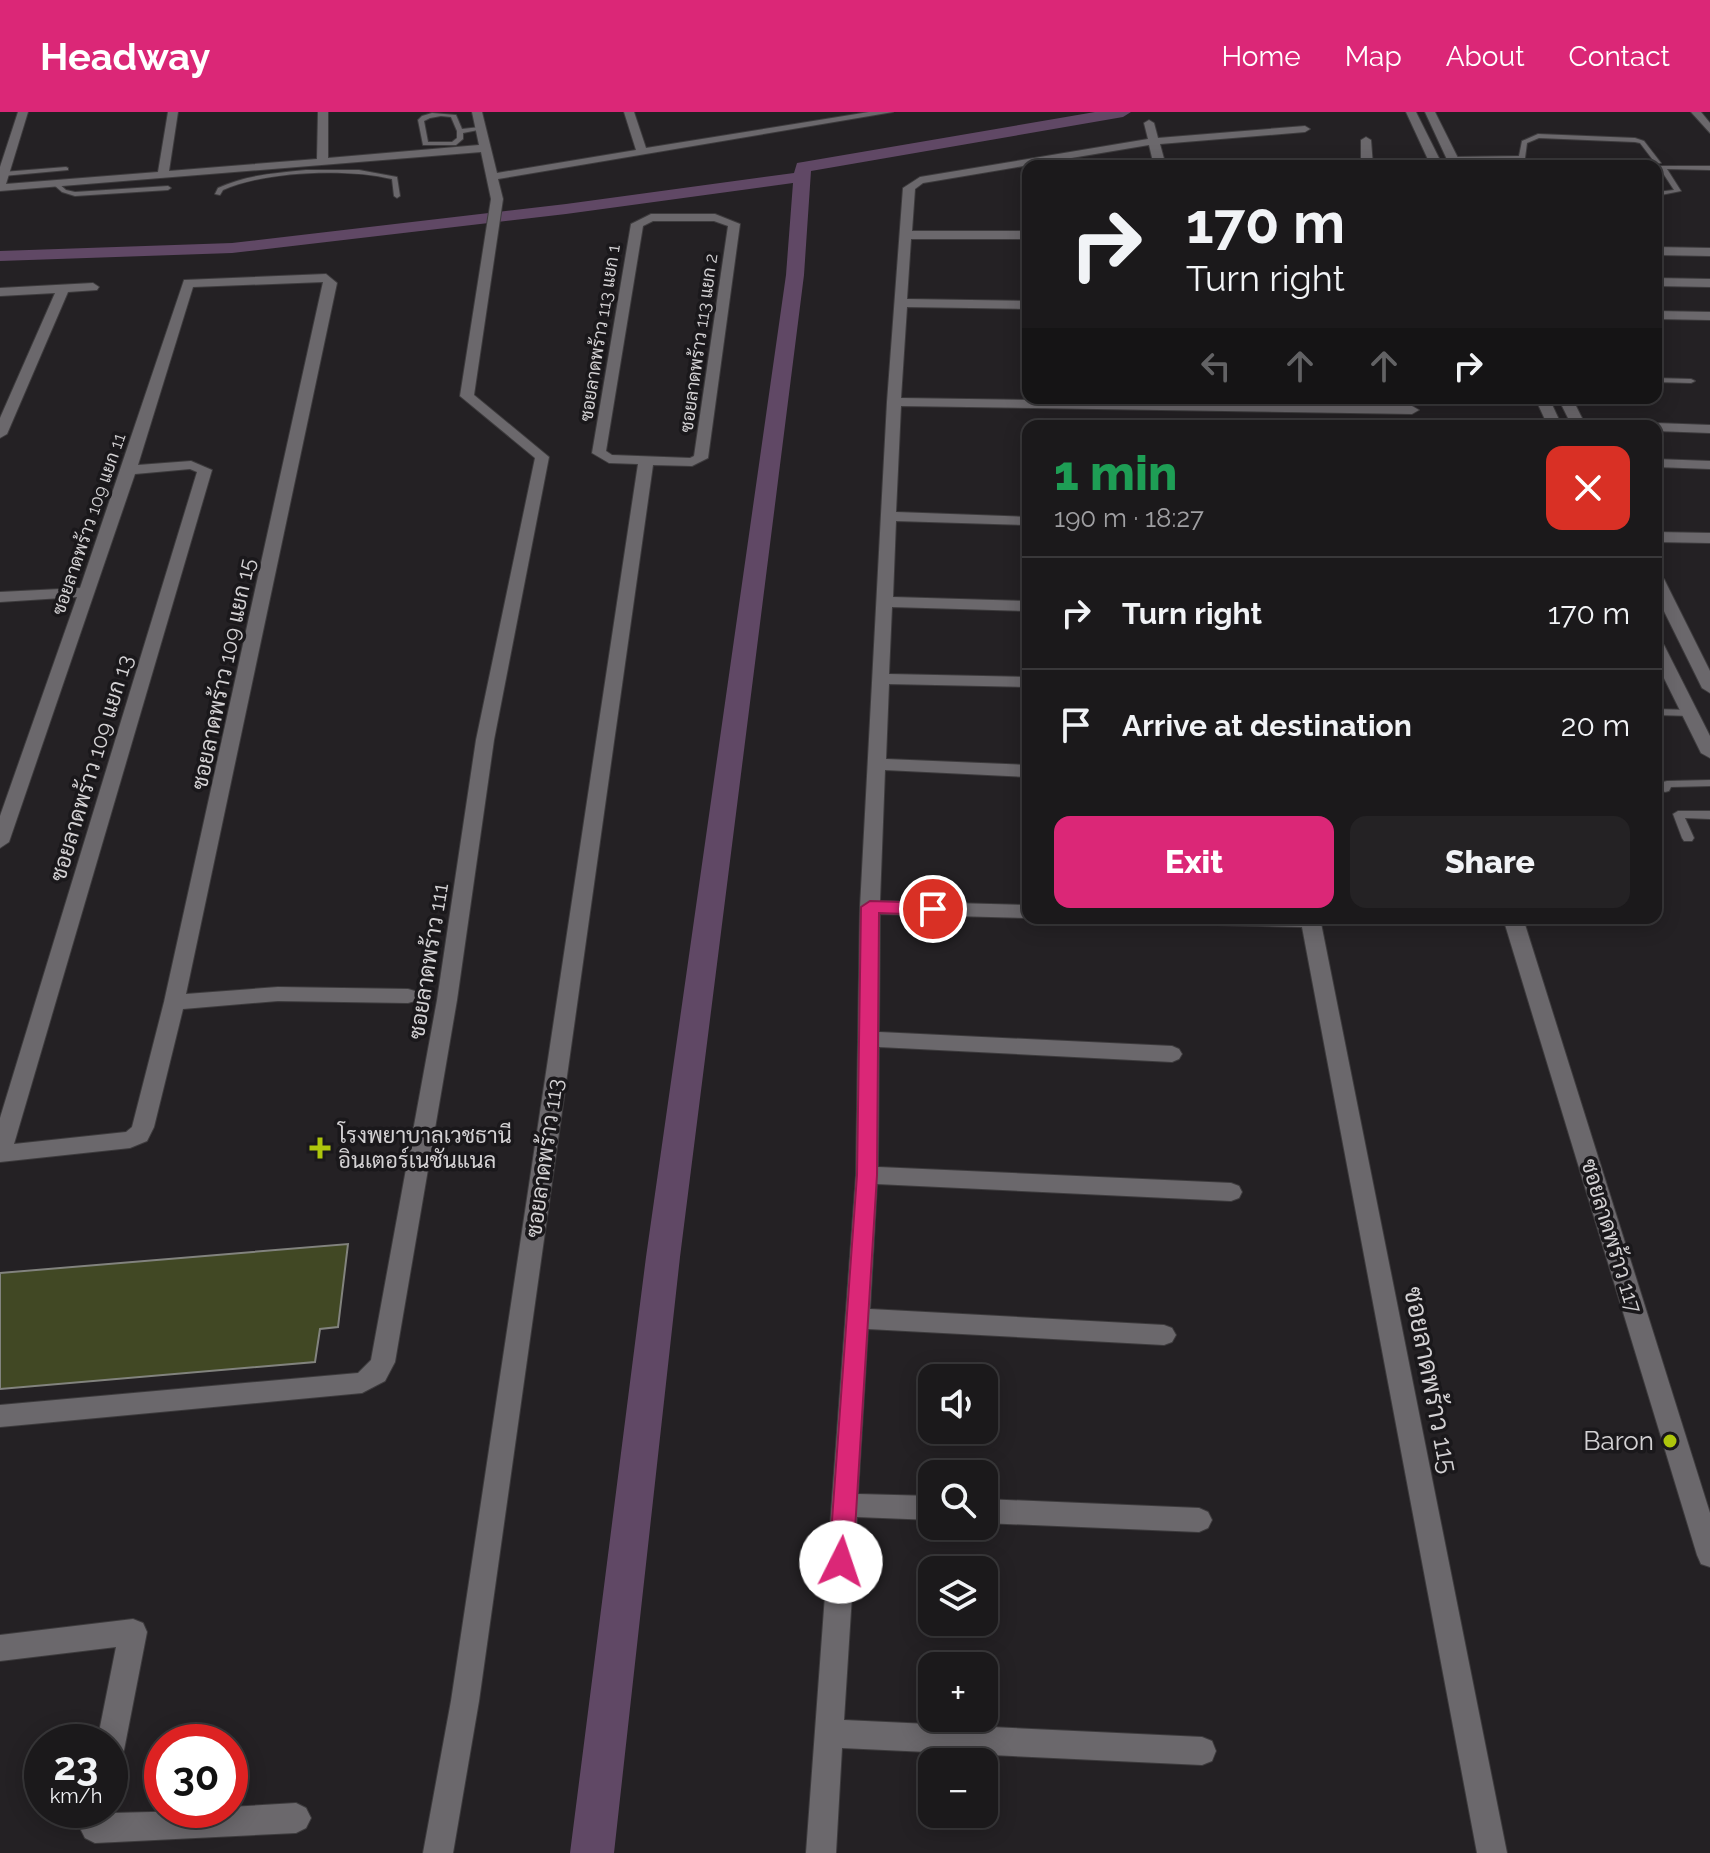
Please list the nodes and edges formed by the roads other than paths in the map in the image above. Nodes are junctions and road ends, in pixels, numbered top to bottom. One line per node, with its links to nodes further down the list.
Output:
1 (23, 112): 33 (street)
2 (173, 112): 31 (street)
3 (323, 112): 26 (street)
4 (477, 112): 12 (street)
5 (629, 112): 19 (street)
6 (788, 112): 11 (street)
7 (888, 112): 11 (street)
8 (1411, 112): 22 (street)
9 (1430, 112): 23 (street)
10 (1696, 112): 14 (street)
11 (795, 127): 19 (street)
12 (480, 129): 15 (lane); 18 (street)
13 (1305, 129): 16 (street)
14 (1710, 130)
15 (460, 131): 15 (lane)
16 (1152, 132): 20 (street); 40 (street)
17 (1366, 140): 21 (street)
18 (484, 148): 26 (street); 32 (street)
19 (642, 153): 32 (street)
20 (1159, 160)
21 (1367, 160)
22 (1434, 160)
23 (1453, 160)
24 (1488, 160): 25 (lane)
25 (1656, 160)
26 (321, 167): 31 (street); 37 (lane); 38 (lane)
27 (1662, 167): 36 (lane)
28 (1662, 167): 29 (lane)
29 (1710, 168)
30 (66, 169): 33 (lane)
31 (163, 176): 34 (street)
32 (490, 177): 104 (street, ซอยลาดพร้าว 111)
33 (1, 182): 34 (street)
34 (56, 184): 35 (lane)
35 (168, 188)
36 (1662, 193)
37 (218, 194)
38 (397, 196)
39 (689, 218): 63 (street, ซอยลาดพร้าว 113 แยก 1); 63 (street, ซอยลาดพร้าว 113 แยก 2)
40 (907, 235): 41 (street); 50 (street)
41 (1022, 235)
42 (1662, 251): 43 (street)
43 (1710, 252)
44 (258, 279): 66 (street, ซอยลาดพร้าว 109 แยก 11); 96 (street, ซอยลาดพร้าว 109 แยก 15)
45 (1662, 282): 46 (street)
46 (1710, 283)
47 (93, 287): 48 (street)
48 (63, 289): 49 (street); 62 (street)
49 (0, 292)
50 (902, 303): 51 (street); 56 (street)
51 (1022, 305)
52 (1662, 315): 53 (street)
53 (1710, 316)
54 (1662, 380): 55 (lane)
55 (1691, 381)
56 (894, 402): 57 (street); 67 (street)
57 (1022, 402)
58 (1235, 404): 59 (street)
59 (1412, 410)
60 (1662, 427): 61 (street)
61 (1710, 429)
62 (0, 434)
63 (646, 461): 116 (street, ซอยลาดพร้าว 113)
64 (1662, 463): 65 (street)
65 (1710, 465)
66 (129, 470): 72 (street, ซอยลาดพร้าว 109 แยก 11); 99 (street, ซอยลาดพร้าว 109 แยก 13)
67 (890, 516): 68 (street); 74 (street)
68 (1022, 521)
69 (1662, 537): 70 (street)
70 (1710, 538)
71 (1662, 590): 77 (street)
72 (87, 592): 73 (street); 90 (street, ซอยลาดพร้าว 109 แยก 11)
73 (0, 597)
74 (886, 602): 75 (street); 78 (street)
75 (1022, 606)
76 (1662, 660): 82 (street)
77 (1706, 670): 80 (street)
78 (882, 679): 79 (street); 84 (street)
79 (1022, 682)
80 (1710, 688)
81 (1662, 712): 82 (lane)
82 (1691, 713): 83 (street)
83 (1710, 753)
84 (877, 764): 85 (street); 91 (street)
85 (1022, 771)
86 (1710, 783): 87 (lane)
87 (1665, 789)
88 (1710, 815): 89 (lane)
89 (1688, 838)
90 (0, 842)
91 (870, 907): 92 (street); 97 (street)
92 (1022, 912)
93 (1311, 924): 118 (street, ซอยลาดพร้าว 115)
94 (1515, 924): 109 (street, ซอยลาดพร้าว 117)
95 (408, 996): 96 (street)
96 (174, 1002): 99 (street, ซอยลาดพร้าว 109 แยก 15)
97 (868, 1039): 98 (street); 100 (street)
98 (1172, 1054)
99 (0, 1154)
100 (867, 1175): 101 (street); 102 (street)
101 (1231, 1192)
102 (857, 1318): 103 (street); 105 (street)
103 (1164, 1335)
104 (0, 1416)
105 (845, 1505): 106 (street); 112 (street)
106 (918, 1508)
107 (998, 1512): 108 (street)
108 (1199, 1520)
109 (1710, 1555)
110 (0, 1648): 111 (street)
111 (115, 1724)
112 (829, 1733): 113 (street); 117 (street)
113 (1202, 1751)
114 (296, 1818): 115 (street)
115 (128, 1826)
116 (438, 1853)
117 (821, 1853)
118 (1492, 1853)

